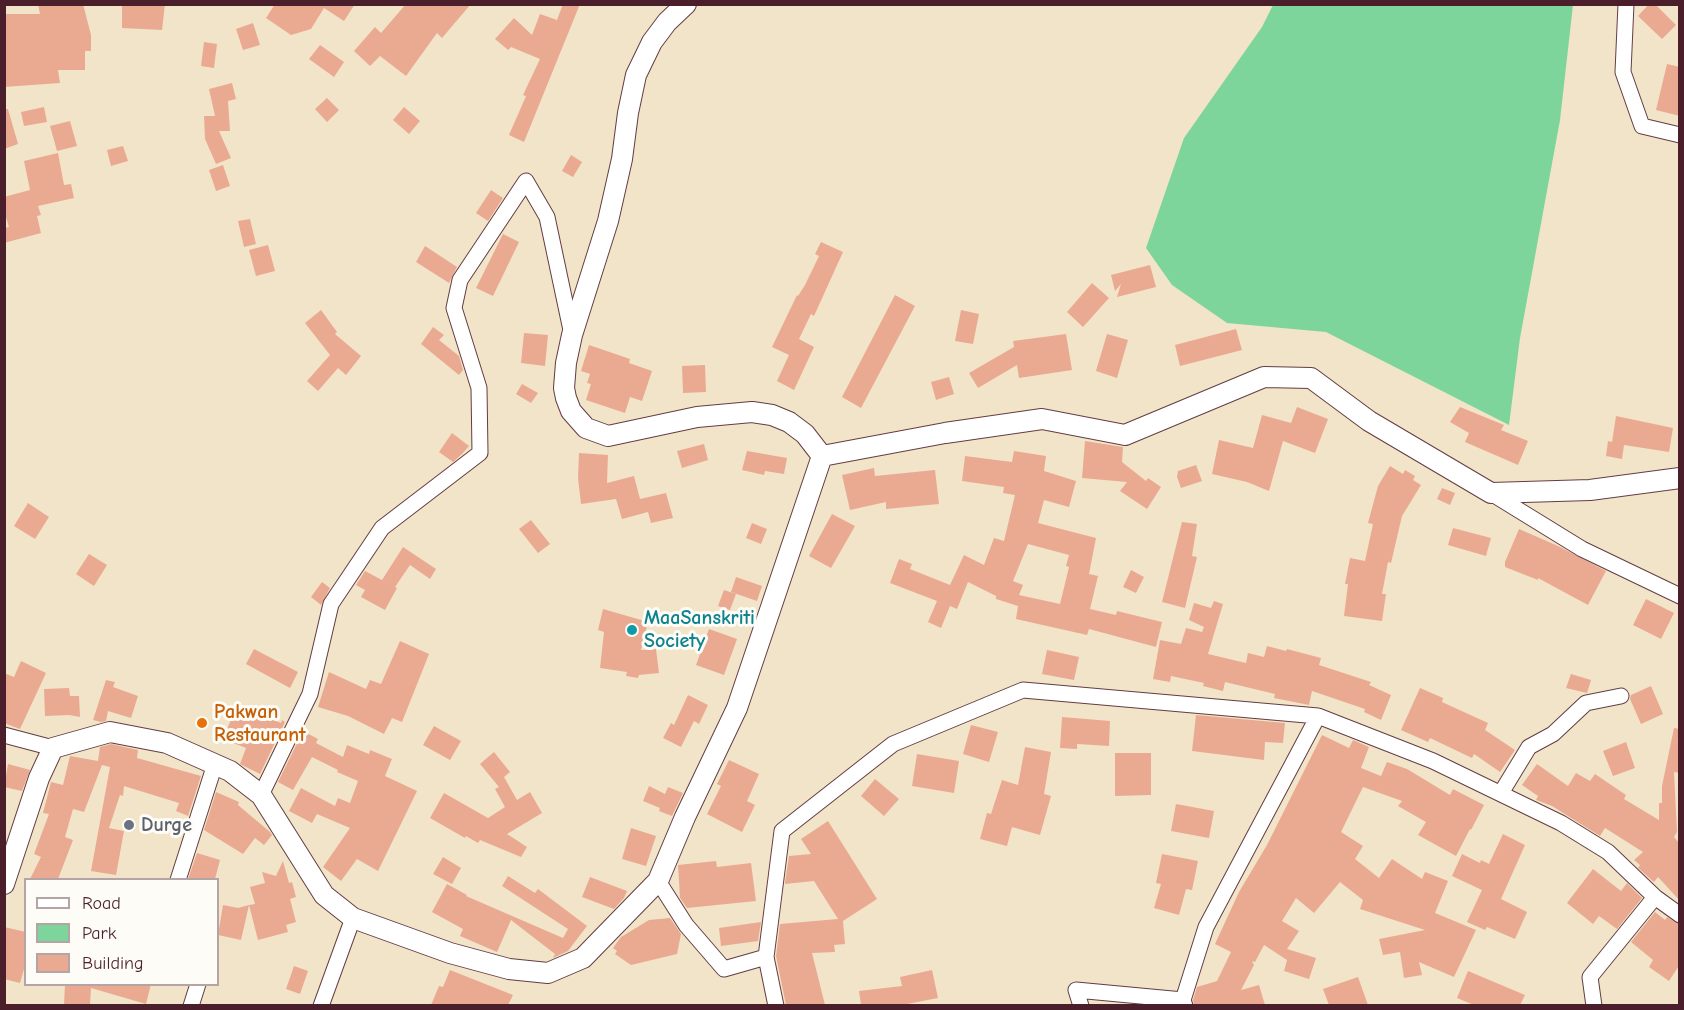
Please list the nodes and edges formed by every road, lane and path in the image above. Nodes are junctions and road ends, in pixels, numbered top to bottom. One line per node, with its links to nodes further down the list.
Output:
1 (686, 4): 4 (main road)
2 (1626, 4): 3 (street)
3 (1680, 135)
4 (572, 335): 5 (main road); 15 (street)
5 (822, 456): 7 (main road); 17 (main road)
6 (1680, 478): 7 (main road)
7 (1491, 493): 8 (street)
8 (1680, 596)
9 (1621, 696): 14 (street)
10 (1318, 716): 14 (street); 22 (street); 24 (street)
11 (4, 735): 12 (street)
12 (53, 748): 13 (main road); 18 (main road)
13 (215, 764): 15 (main road); 16 (street)
14 (1501, 793): 19 (street)
15 (261, 795): 21 (main road)
16 (178, 878)
17 (658, 881): 21 (main road); 22 (street)
18 (4, 884)
19 (1655, 897): 20 (street); 29 (street)
20 (1680, 915)
21 (353, 918): 26 (street)
22 (766, 957): 27 (street)
23 (197, 986): 25 (street)
24 (1184, 1003): 28 (street)
25 (191, 1005)
26 (321, 1005)
27 (776, 1005)
28 (1081, 1005)
29 (1594, 1005)

